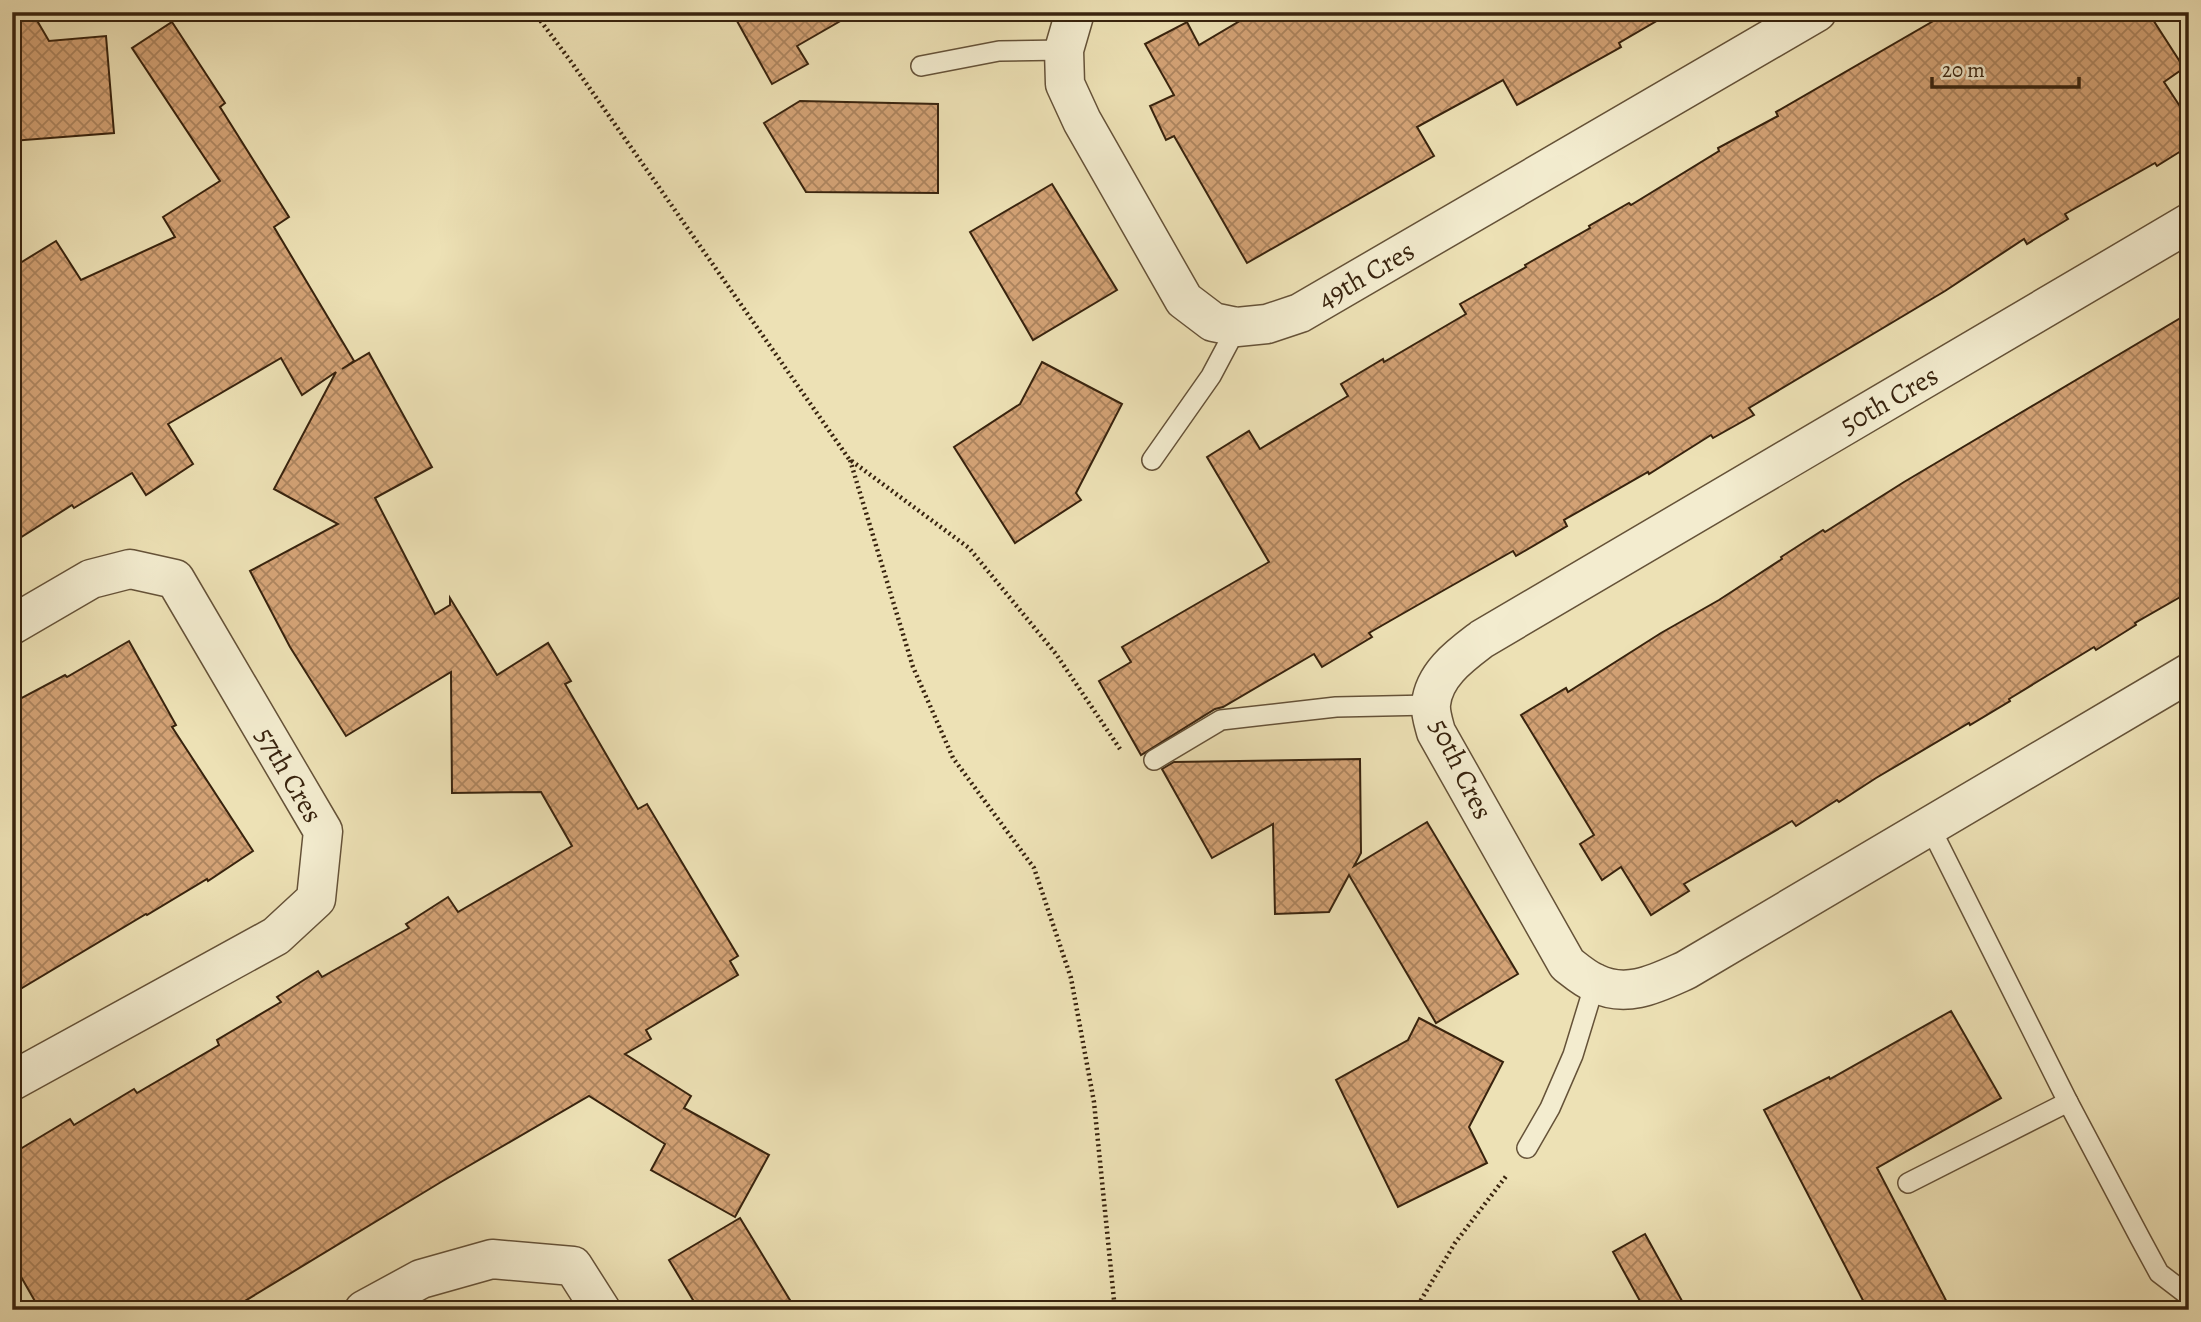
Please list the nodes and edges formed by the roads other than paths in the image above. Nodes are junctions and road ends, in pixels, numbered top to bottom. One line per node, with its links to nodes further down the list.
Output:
1 (1075, 12): 3 (street, 49th Cres)
2 (1816, 12): 6 (street, 49th Cres)
3 (1064, 50): 4 (lane); 6 (street, 49th Cres)
4 (921, 66)
5 (2189, 223): 10 (street, 50th Cres)
6 (1237, 327): 7 (lane)
7 (1152, 460)
8 (12, 625): 14 (street, 57th Cres)
9 (2189, 673): 12 (street, 50th Cres)
10 (1430, 705): 11 (lane); 13 (street, 50th Cres)
11 (1154, 760)
12 (1930, 827): 13 (street, 50th Cres); 15 (lane)
13 (1595, 983): 16 (lane)
14 (12, 1081)
15 (2068, 1102): 17 (lane); 18 (lane)
16 (1527, 1148)
17 (1908, 1183)
18 (2189, 1296)
19 (364, 1310): 20 (street)
20 (601, 1310)

